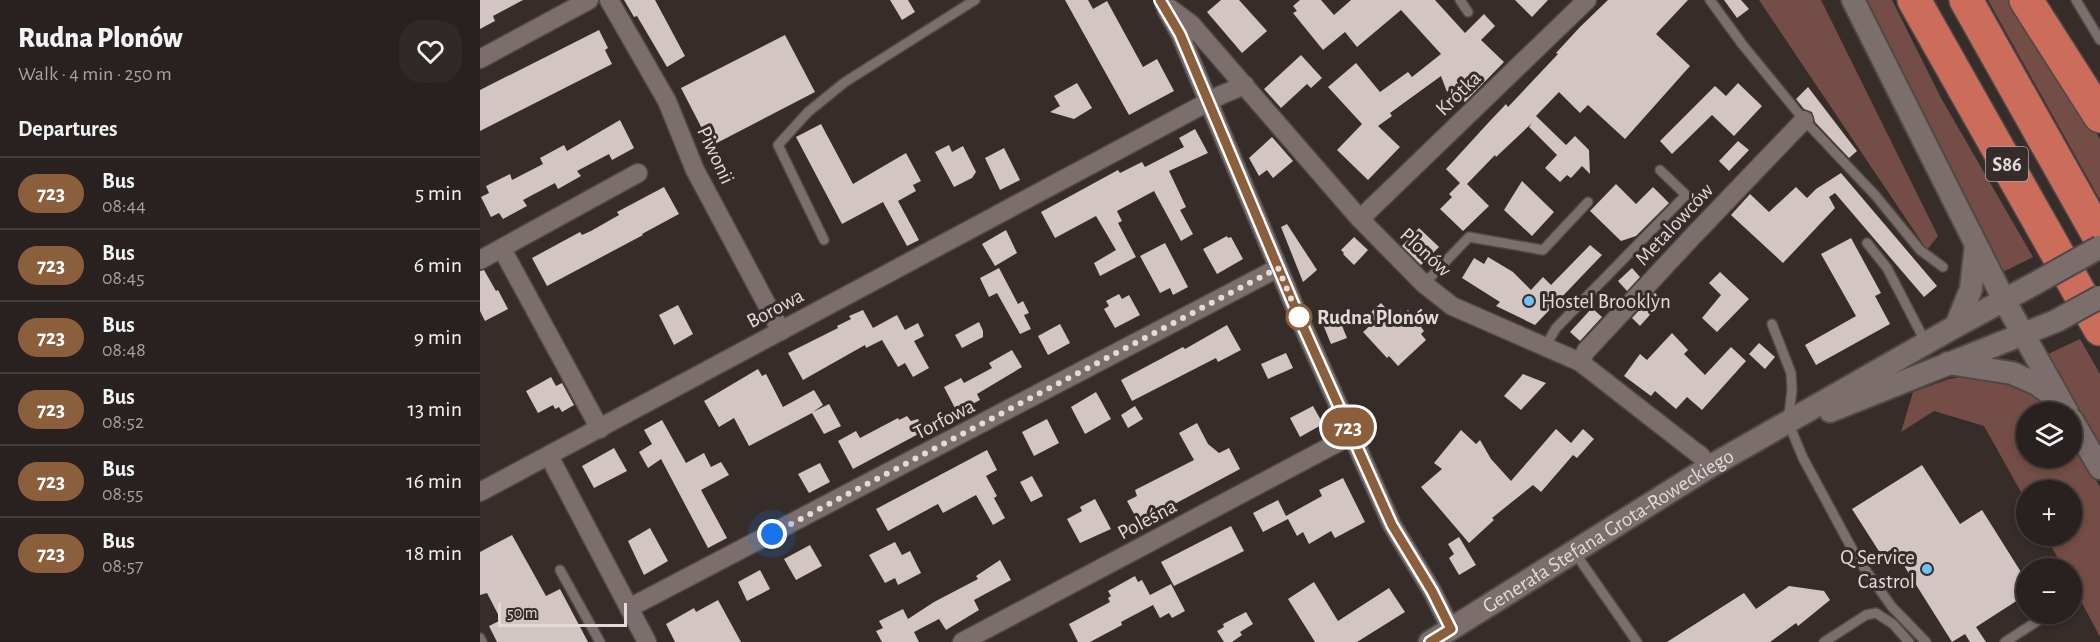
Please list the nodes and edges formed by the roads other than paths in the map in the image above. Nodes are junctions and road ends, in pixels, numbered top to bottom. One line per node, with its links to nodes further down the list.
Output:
1 (589, 0): 15 (street)
2 (609, 0): 39 (street, Piwonii)
3 (975, 0): 25 (lane)
4 (1460, 0): 13 (lane)
5 (1587, 0): 23 (street, Krótka)
6 (1710, 0): 19 (lane)
7 (1853, 0): 27 (street)
8 (1914, 0): 38 (highway, S86)
9 (1966, 0): 24 (highway, S86)
10 (2026, 0): 18 (highway)
11 (2076, 0): 14 (lane)
12 (1162, 2): 16 (street, Plonów); 17 (street, Plonów)
13 (1468, 12)
14 (2100, 40)
15 (480, 59)
16 (1245, 86): 17 (street, Borowa); 23 (street, Plonów)
17 (1208, 103): 32 (street, Plonów); 39 (street, Borowa)
18 (2100, 116)
19 (1804, 120): 31 (lane); 43 (street, Metalowców)
20 (1660, 170): 42 (lane)
21 (638, 173): 29 (street)
22 (1587, 202): 33 (lane)
23 (1360, 219): 33 (street, Plonów)
24 (2100, 238)
25 (824, 240)
26 (1867, 243): 41 (lane)
27 (1976, 244): 35 (street); 37 (street)
28 (2100, 247): 35 (street, Generała Stefana Grota-Roweckiego, bridge)
29 (502, 249): 30 (street); 48 (street)
30 (480, 260)
31 (1943, 267)
32 (1278, 268): 49 (street, Plonów); 57 (street, Torfowa)
33 (1424, 284): 42 (street, Plonów)
34 (2100, 297): 40 (street, Generała Stefana Grota-Roweckiego, bridge)
35 (2004, 300): 37 (street, Generała Stefana Grota-Roweckiego); 40 (street)
36 (1772, 324): 47 (lane)
37 (1956, 326): 41 (street, Generała Stefana Grota-Roweckiego)
38 (2100, 329)
39 (781, 331): 48 (street, Borowa)
40 (2022, 334): 44 (street, Generała Stefana Grota-Roweckiego); 46 (street)
41 (1926, 343): 47 (street, Generała Stefana Grota-Roweckiego)
42 (1545, 347): 43 (street, Plonów)
43 (1580, 362): 52 (street, Plonów)
44 (1948, 363): 45 (street); 47 (street, Generała Stefana Grota-Roweckiego)
45 (2059, 402)
46 (2062, 402)
47 (1788, 422): 52 (street, Generała Stefana Grota-Roweckiego); 69 (lane)
48 (600, 429): 51 (street, Borowa)
49 (1352, 435): 59 (street, Plonów); 64 (street, Poleśna)
50 (2082, 437): 53 (street)
51 (549, 456): 54 (street, Borowa); 57 (street)
52 (1709, 468): 55 (street, Generała Stefana Grota-Roweckiego)
53 (2100, 468)
54 (480, 492)
55 (1574, 550): 59 (street, Generała Stefana Grota-Roweckiego); 66 (lane)
56 (560, 570): 62 (lane)
57 (629, 608): 63 (street)
58 (2033, 624): 70 (lane)
59 (1451, 629): 65 (street, Generała Stefana Grota-Roweckiego)
60 (480, 638): 61 (lane)
61 (482, 642)
62 (600, 642)
63 (647, 642)
64 (962, 642)
65 (1430, 642)
66 (1637, 642)
67 (1824, 642): 68 (lane)
68 (1910, 642)
69 (1926, 642)
70 (2005, 642)

